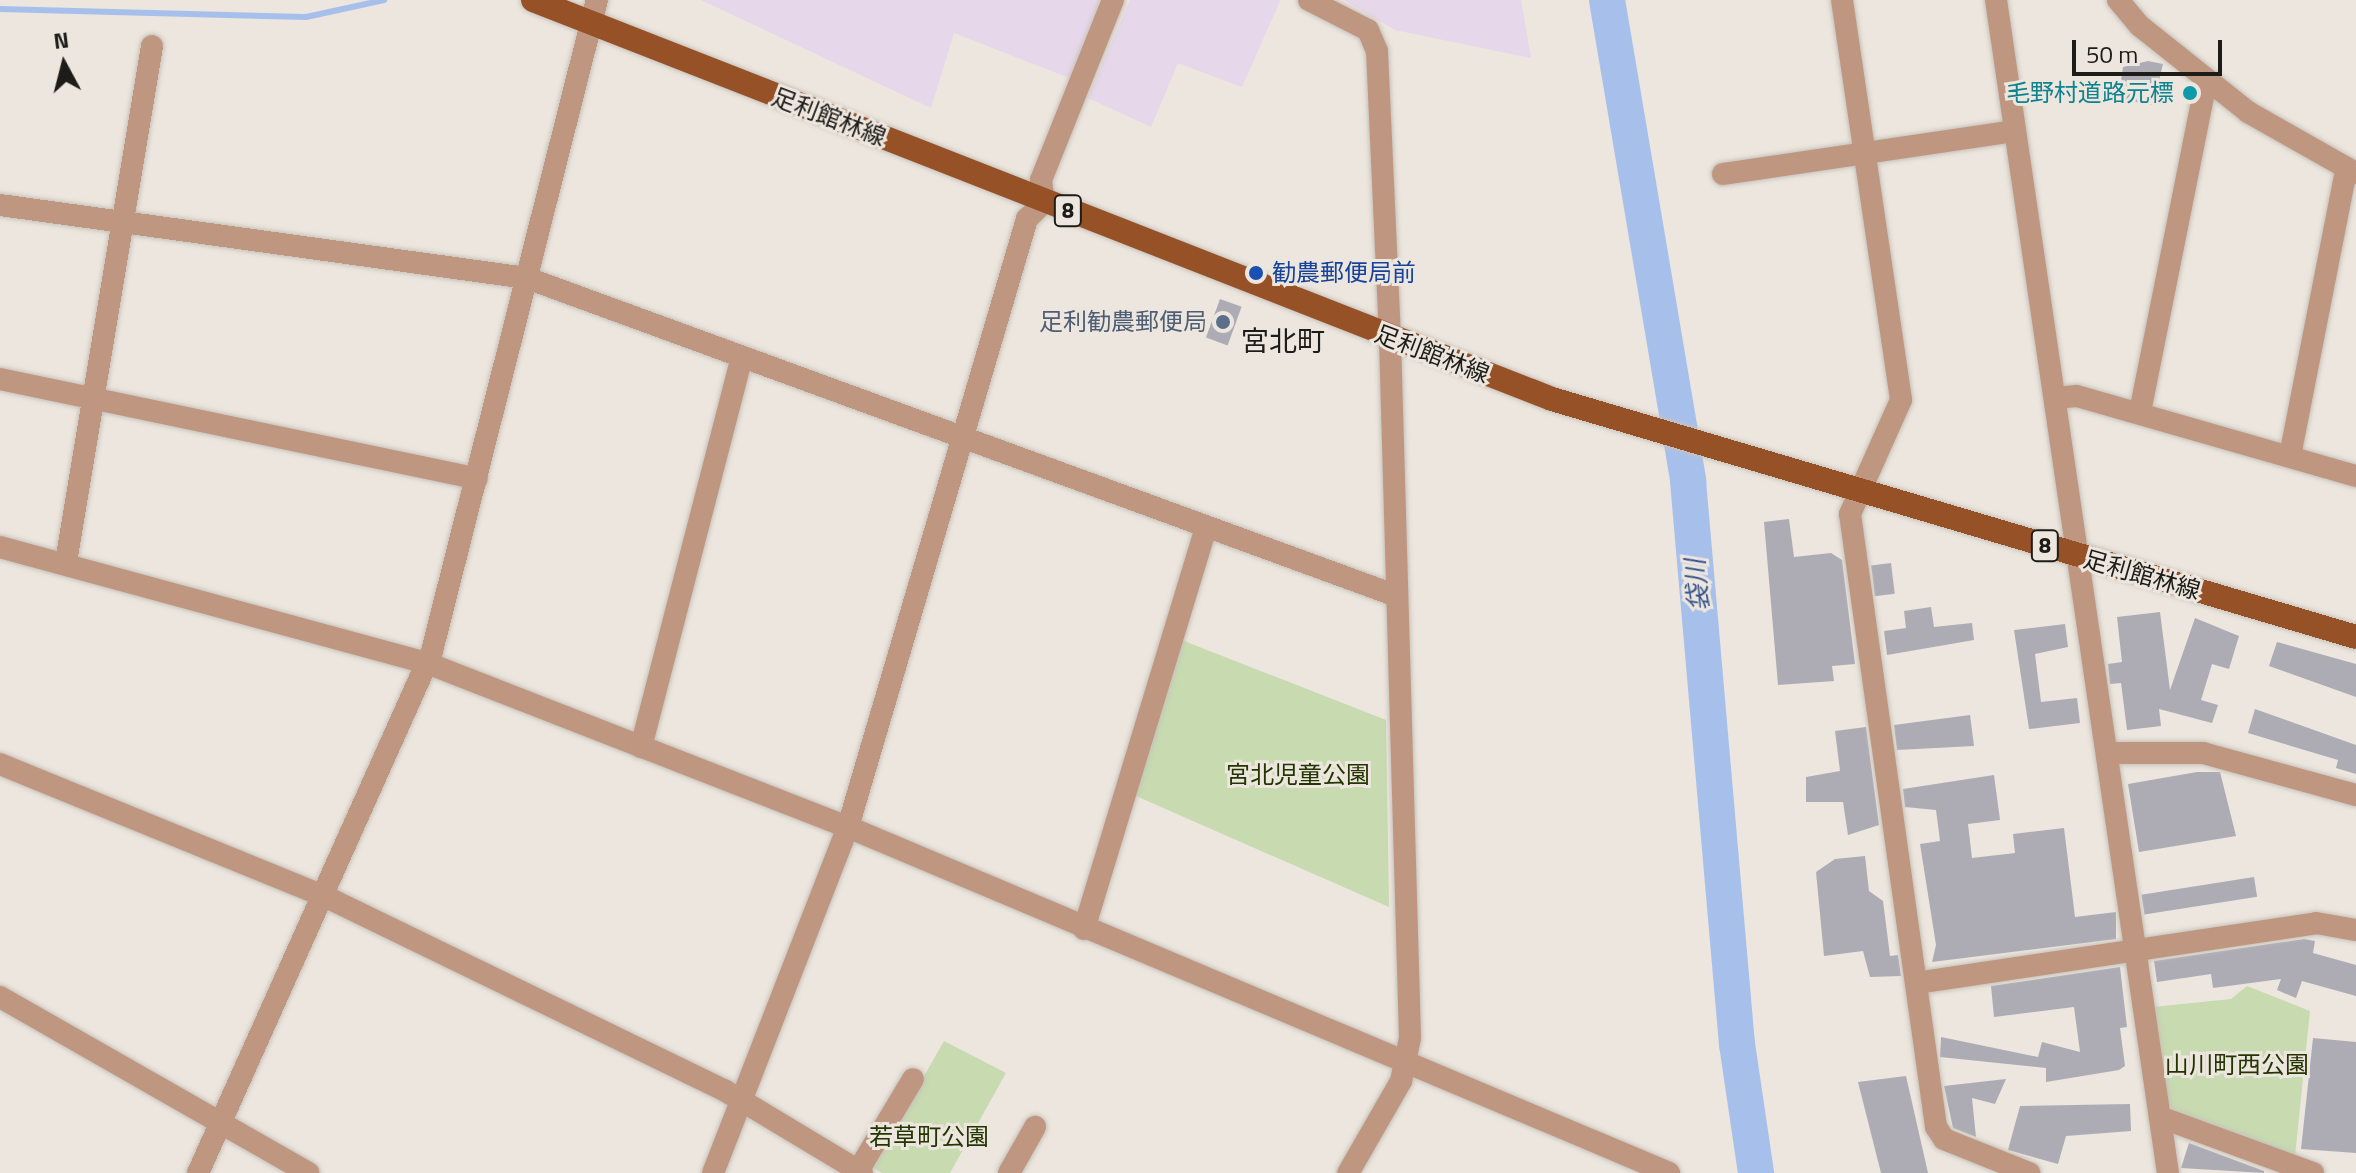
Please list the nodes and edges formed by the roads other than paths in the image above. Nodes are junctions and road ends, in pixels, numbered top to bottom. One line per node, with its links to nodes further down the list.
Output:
1 (533, 0): 7 (main road, 足利館林線 / 8)
2 (1113, 0): 14 (street)
3 (1309, 0): 18 (street)
4 (1842, 0): 11 (street)
5 (1996, 0): 10 (street)
6 (2118, 0): 9 (street)
7 (594, 12): 14 (main road, 足利館林線 / 8); 17 (street)
8 (152, 46): 16 (street)
9 (2206, 81): 12 (street); 23 (street)
10 (2015, 131): 11 (street); 21 (street)
11 (1864, 153): 13 (street); 28 (street)
12 (2351, 171): 25 (street)
13 (1723, 174)
14 (1044, 202): 18 (main road, 足利館林線 / 8); 24 (street)
15 (0, 205): 16 (street)
16 (123, 221): 17 (street); 22 (street)
17 (527, 278): 19 (street); 27 (street)
18 (1390, 339): 28 (main road, 足利館林線 / 8); 33 (street)
19 (742, 357): 24 (street); 36 (street)
20 (0, 379): 22 (street)
21 (2055, 398): 23 (street); 31 (street)
22 (96, 399): 27 (street); 32 (street)
23 (2140, 412): 25 (street)
24 (961, 441): 29 (street); 40 (street)
25 (2290, 456): 26 (street)
26 (2356, 476)
27 (477, 479): 35 (street)
28 (1859, 491): 31 (main road, 足利館林線 / 8); 45 (street)
29 (1205, 531): 33 (street); 42 (street)
30 (0, 547): 32 (street)
31 (2078, 556): 34 (main road, 足利館林線 / 8); 37 (street)
32 (66, 562): 35 (street)
33 (1397, 596): 47 (street)
34 (2356, 637)
35 (427, 663): 36 (street); 41 (street)
36 (641, 747): 40 (street)
37 (2107, 753): 39 (street); 44 (street)
38 (0, 764): 41 (street)
39 (2356, 795)
40 (848, 827): 42 (street); 49 (street)
41 (324, 896): 49 (street); 51 (street)
42 (1084, 929): 47 (street)
43 (2356, 930): 44 (street)
44 (2135, 950): 45 (street); 50 (street)
45 (1916, 983): 60 (street)
46 (0, 997): 51 (street)
47 (1406, 1067): 58 (street); 59 (street)
48 (913, 1079): 53 (street)
49 (741, 1100): 53 (street); 56 (street)
50 (2160, 1117): 61 (street); 62 (street)
51 (222, 1123): 54 (street); 55 (street)
52 (1035, 1127): 57 (street)
53 (860, 1172)
54 (198, 1173)
55 (308, 1173)
56 (713, 1173)
57 (1009, 1173)
58 (1348, 1173)
59 (1669, 1173)
60 (2029, 1173)
61 (2168, 1173)
62 (2313, 1173)

